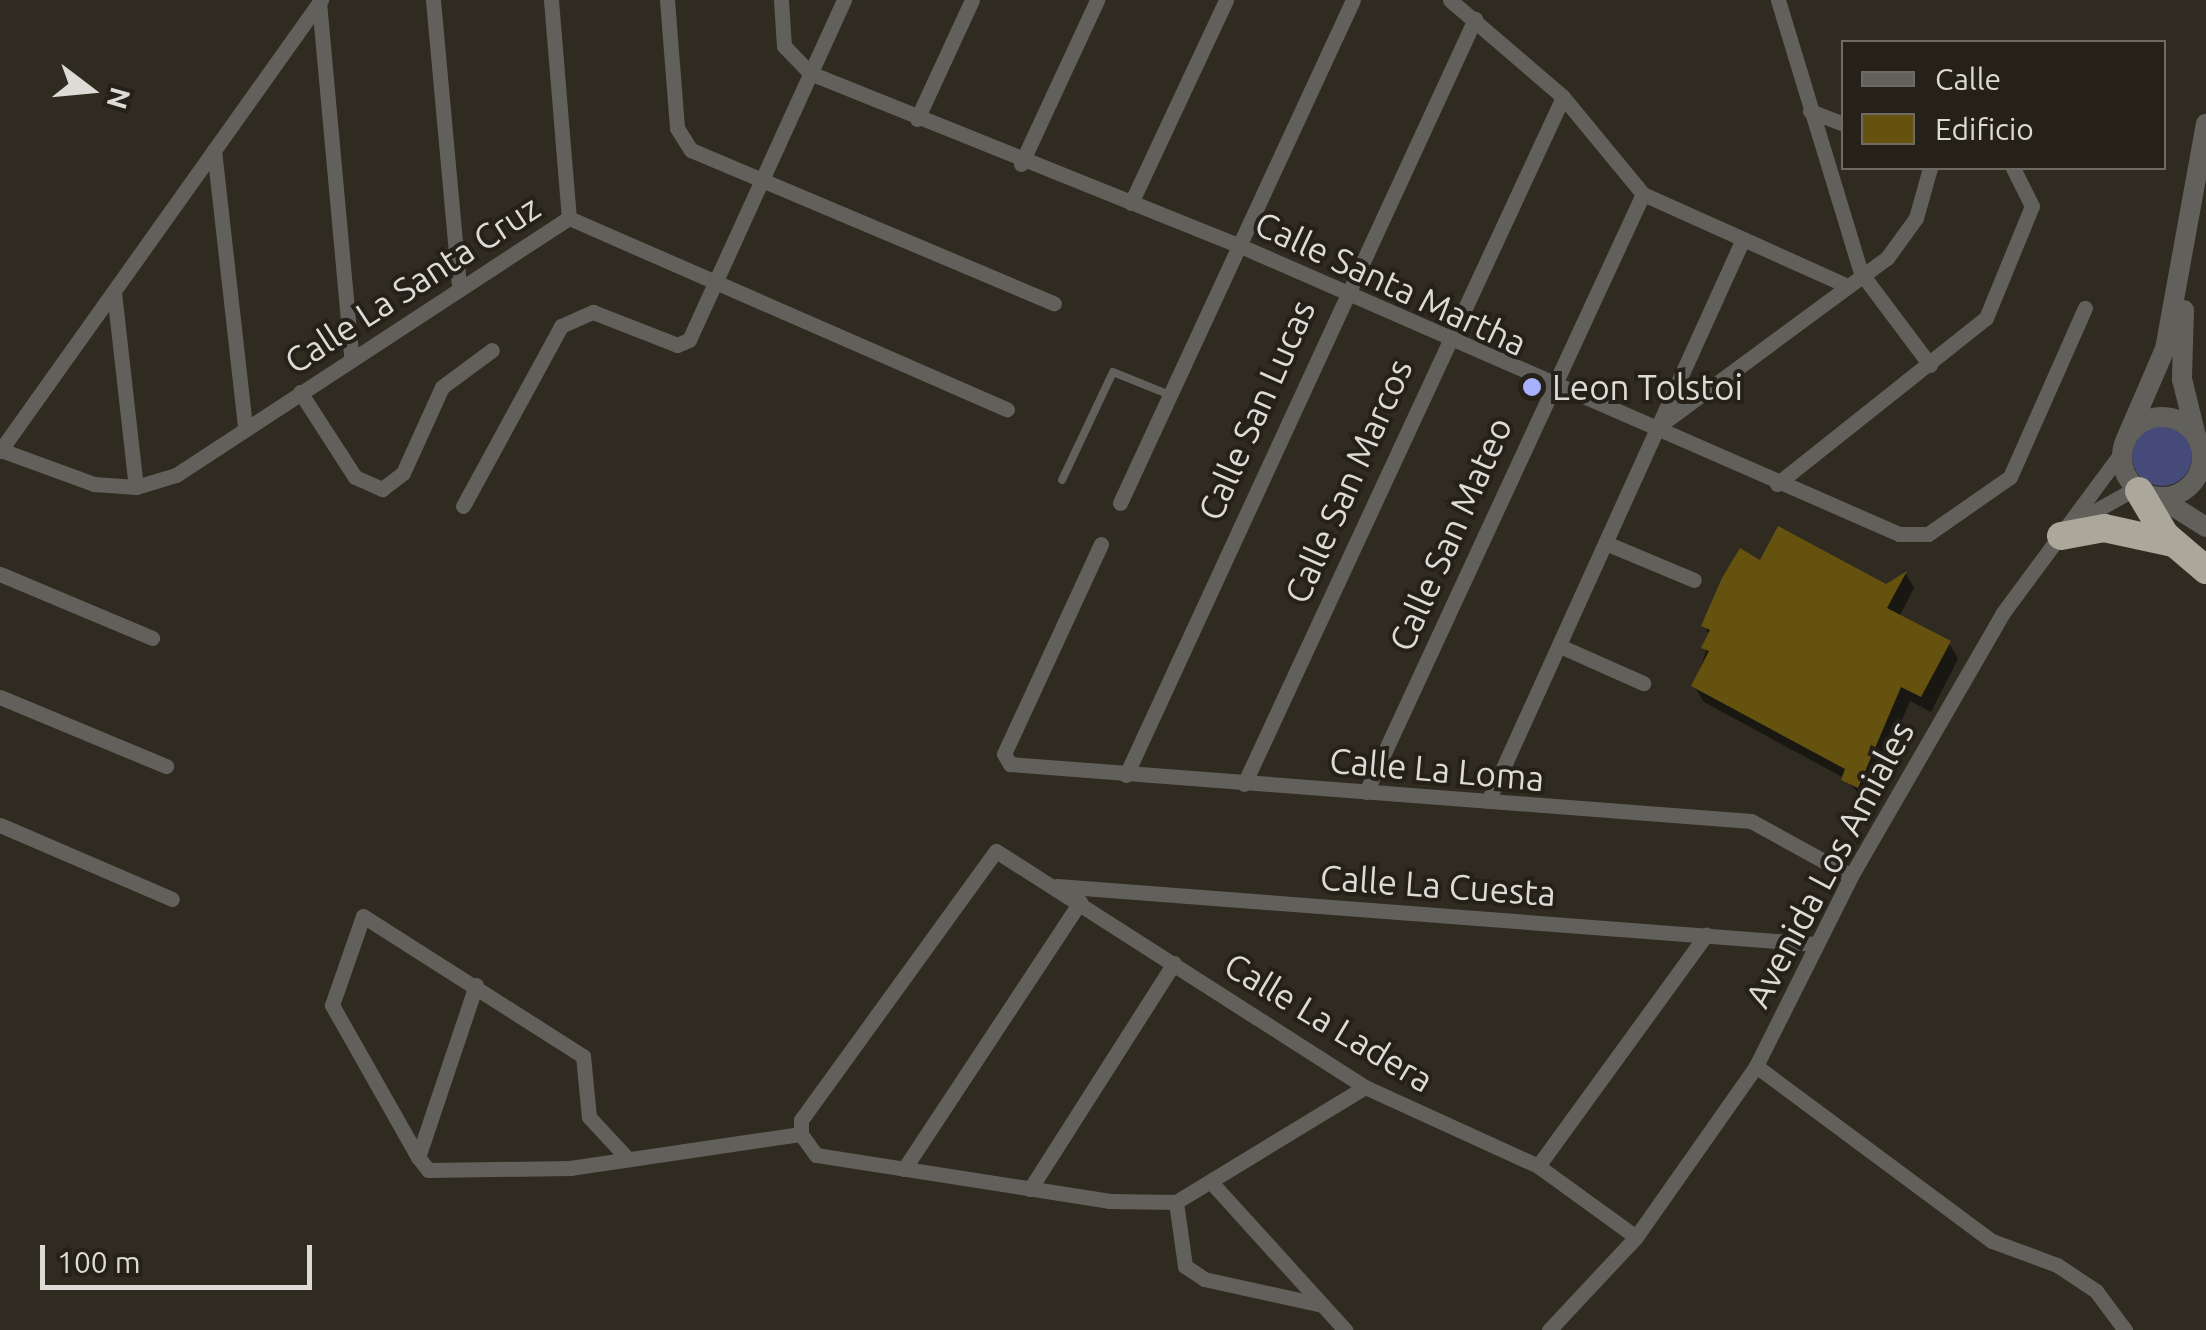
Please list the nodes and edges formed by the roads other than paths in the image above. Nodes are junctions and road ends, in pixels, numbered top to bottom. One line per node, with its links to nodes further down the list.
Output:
1 (433, 0): 33 (street)
2 (551, 0): 28 (street)
3 (667, 0): 24 (street)
4 (781, 0): 14 (street)
5 (844, 0): 14 (street)
6 (972, 0): 17 (street)
7 (1096, 0): 21 (street)
8 (1226, 0): 27 (street)
9 (1353, 0): 30 (street)
10 (1450, 0): 13 (street)
11 (1778, 0): 16 (street)
12 (320, 1): 20 (street); 41 (street)
13 (1475, 20): 15 (street); 36 (street, Calle San Lucas)
14 (810, 73): 17 (street, Calle Santa Martha); 24 (street)
15 (1563, 97): 26 (street); 39 (street, Calle San Marcos)
16 (1810, 112): 18 (street); 31 (street)
17 (917, 119): 21 (street, Calle Santa Martha)
18 (1841, 123)
19 (2206, 124): 50 (street)
20 (214, 150): 35 (street); 47 (street)
21 (1022, 164): 27 (street, Calle Santa Martha)
22 (1929, 170): 31 (street)
23 (2013, 170): 42 (street)
24 (762, 178): 32 (street); 37 (street)
25 (2206, 180): 49 (street)
26 (1643, 194): 29 (street); 43 (street, Calle San Mateo)
27 (1131, 203): 30 (street, Calle Santa Martha)
28 (570, 218): 32 (street, Calle La Santa Cruz); 33 (street, Calle La Santa Cruz)
29 (1743, 240): 34 (street); 48 (street)
30 (1236, 244): 36 (street, Calle Santa Martha); 45 (street)
31 (1861, 274): 34 (street); 42 (street)
32 (715, 279): 46 (street, Calle La Santa Cruz); 58 (street)
33 (459, 283): 41 (street, Calle La Santa Cruz)
34 (1843, 284): 48 (street)
35 (114, 292): 51 (street); 55 (street)
36 (1341, 293): 39 (street, Calle Santa Martha); 72 (street, Calle San Lucas)
37 (1054, 303)
38 (2085, 308): 54 (street, Calle Santa Martha)
39 (1444, 342): 43 (street, Calle Santa Martha); 73 (street, Calle San Marcos)
40 (492, 350): 44 (street)
41 (351, 356): 44 (street, Calle La Santa Cruz)
42 (1930, 365): 54 (street)
43 (1549, 389): 48 (street, Calle Santa Martha); 74 (street, Calle San Mateo)
44 (300, 392): 47 (street, Calle La Santa Cruz)
45 (1170, 395): 53 (lane); 57 (street)
46 (1007, 409)
47 (245, 428): 55 (street, Calle La Santa Cruz)
48 (1663, 428): 54 (street, Calle Santa Martha); 62 (street)
49 (2196, 436): 50 (street); 52 (street)
50 (2124, 446): 56 (street); 60 (street, Avenida Los Amiales)
51 (0, 450): 55 (street)
52 (2204, 461): 56 (street)
53 (1062, 480)
54 (1777, 484)
55 (136, 487)
56 (2145, 492): 59 (street); 60 (street, Avenida Los Amiales); 63 (highway)
57 (1120, 503)
58 (463, 506)
59 (2206, 527)
60 (2069, 528): 63 (highway); 77 (street, Avenida Los Amiales)
61 (1102, 544): 72 (street, Calle La Loma)
62 (1608, 544): 66 (street); 68 (street)
63 (2174, 544): 64 (highway)
64 (2206, 570)
65 (0, 574): 67 (street)
66 (1694, 580)
67 (152, 638)
68 (1562, 647): 69 (street); 75 (street)
69 (1643, 683)
70 (0, 697): 71 (street)
71 (166, 766)
72 (1126, 775): 73 (street, Calle La Loma)
73 (1244, 784): 74 (street, Calle La Loma)
74 (1366, 792): 75 (street, Calle La Loma)
75 (1488, 802): 77 (street, Calle La Loma)
76 (0, 826): 79 (street)
77 (1851, 876): 82 (street, Avenida Los Amiales)
78 (1055, 886): 80 (street, Calle La Ladera); 81 (street, Calle La Cuesta); 87 (street, Calle La Ladera)
79 (172, 898)
80 (1080, 902): 83 (street, Calle La Ladera); 91 (street)
81 (1706, 935): 82 (street, Calle La Cuesta); 90 (street)
82 (1816, 944): 85 (street, Avenida Los Amiales)
83 (1174, 963): 86 (street, Calle La Ladera); 93 (street)
84 (476, 986): 88 (street); 88 (street); 89 (street)
85 (1756, 1066): 95 (street, Avenida Los Amiales); 97 (street)
86 (1365, 1088): 90 (street, Calle La Ladera); 92 (street)
87 (801, 1134): 89 (street); 91 (street)
88 (418, 1157): 89 (street)
89 (628, 1158)
90 (1538, 1166): 95 (street, Calle La Ladera)
91 (904, 1169): 93 (street)
92 (1211, 1182): 94 (street); 96 (street)
93 (1030, 1189): 94 (street)
94 (1176, 1202): 96 (street)
95 (1636, 1237): 99 (street, Avenida Los Amiales)
96 (1322, 1305): 98 (street)
97 (2120, 1327)
98 (1345, 1330)
99 (1549, 1330)

